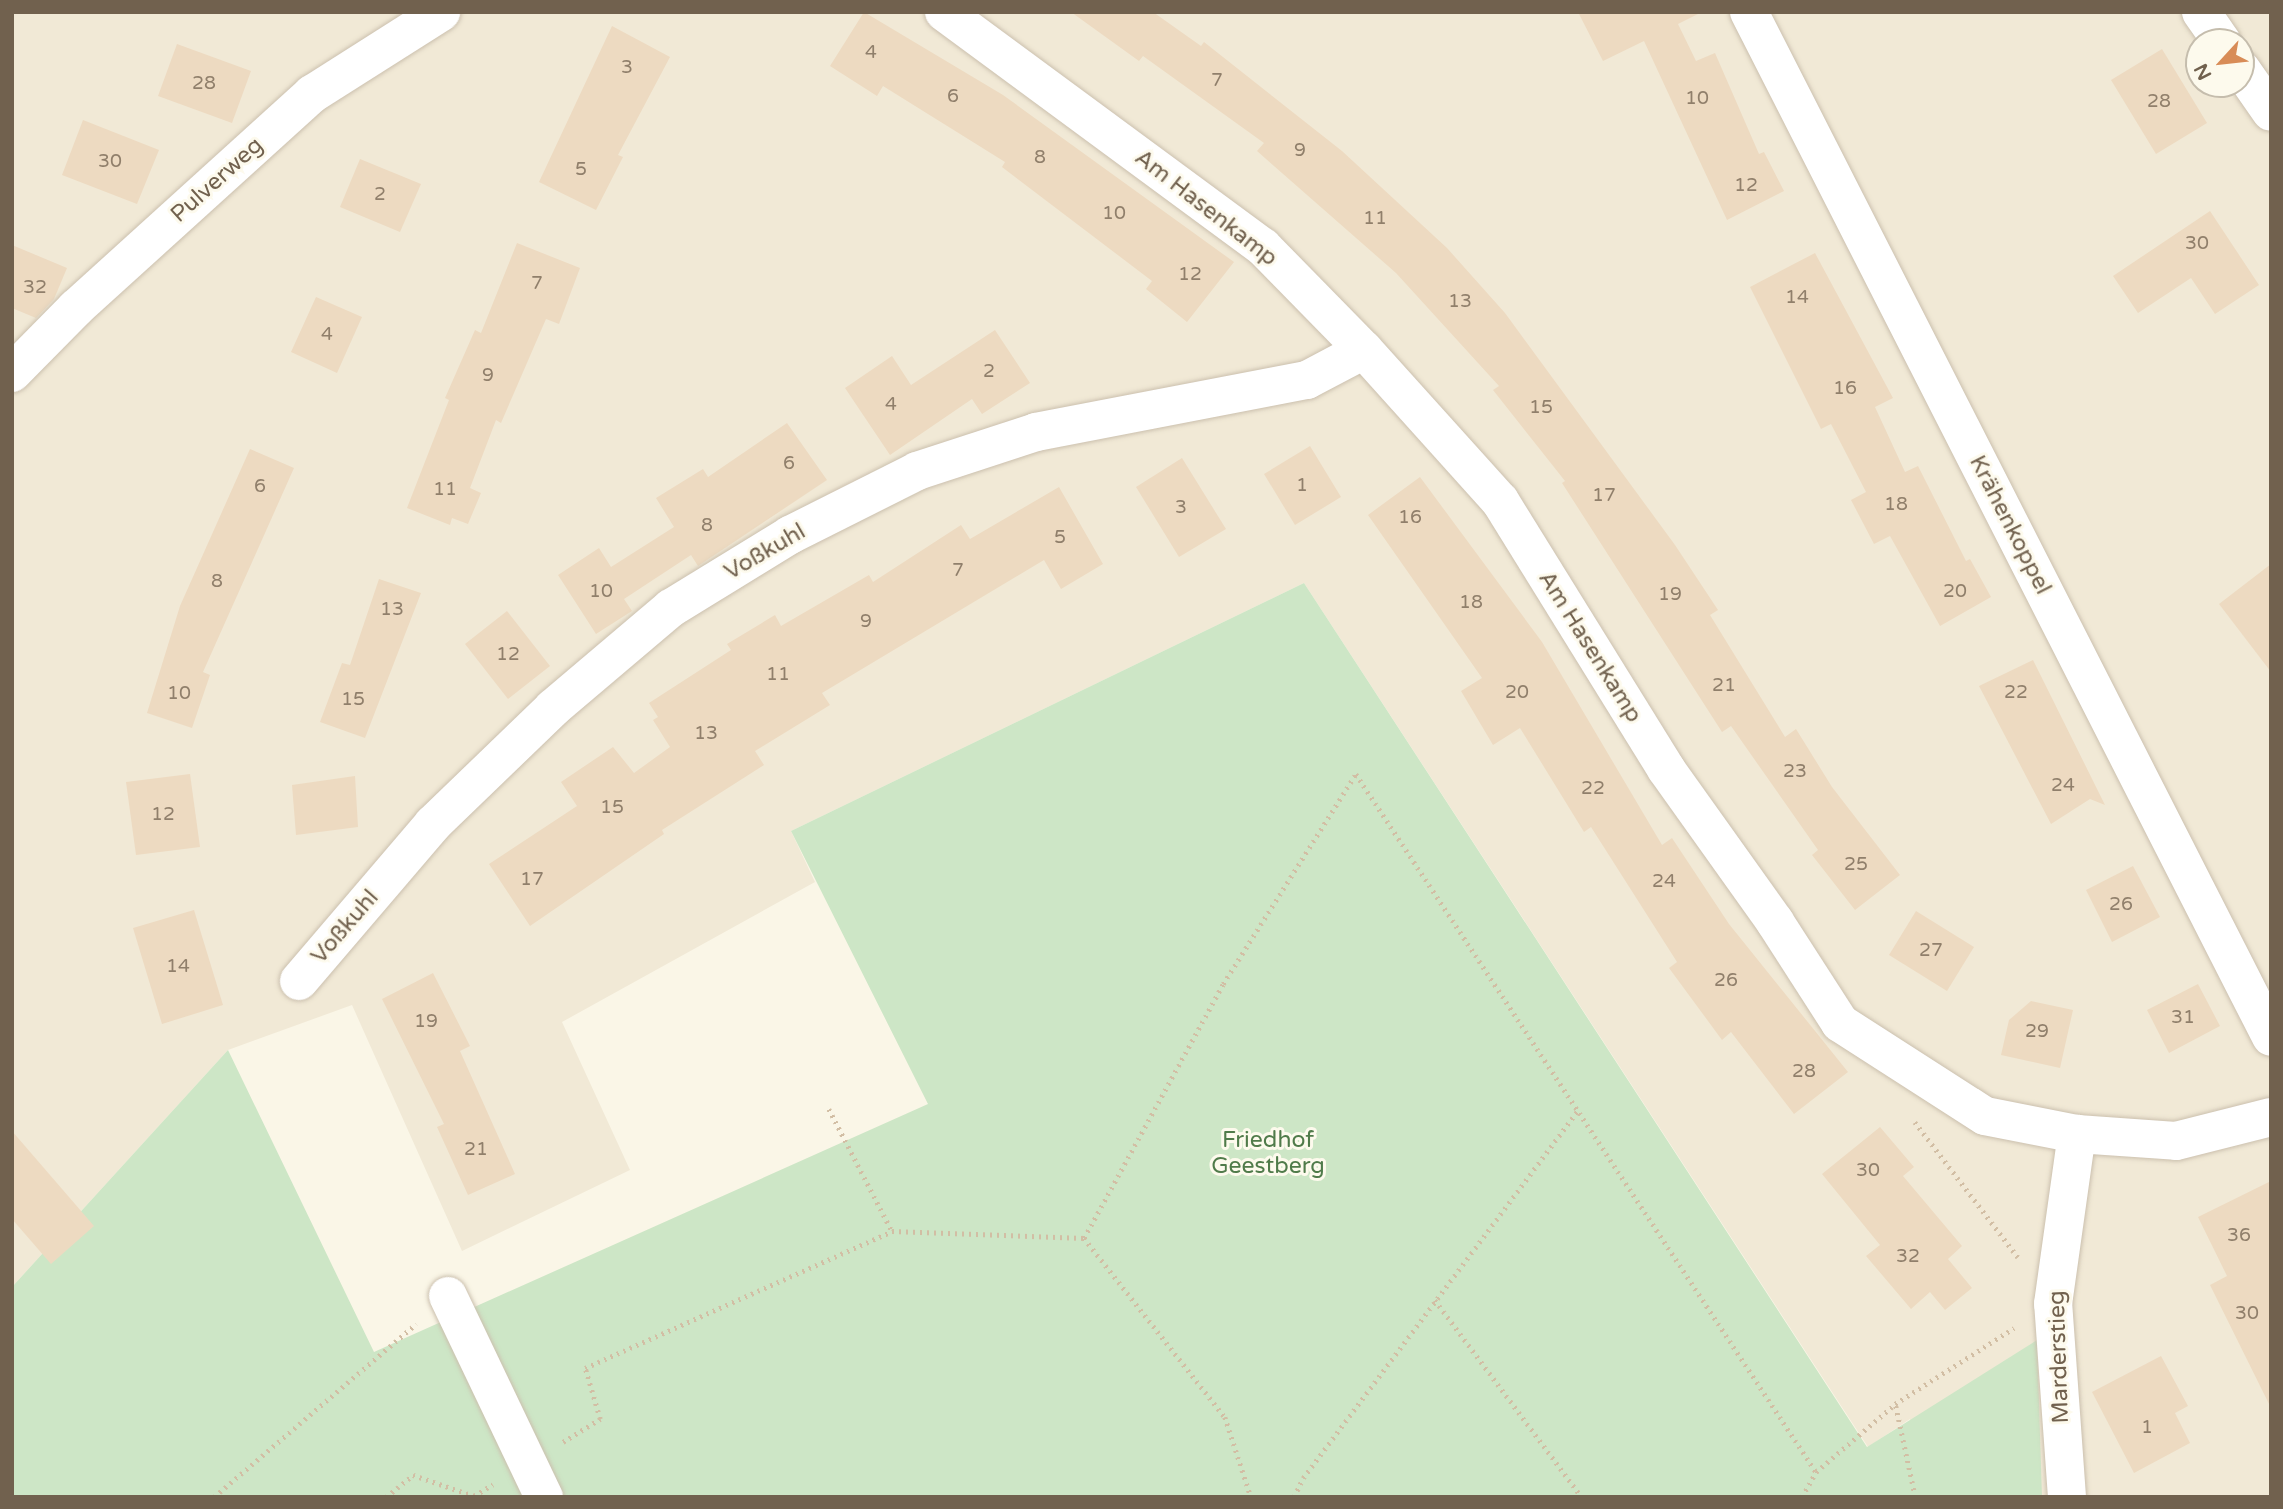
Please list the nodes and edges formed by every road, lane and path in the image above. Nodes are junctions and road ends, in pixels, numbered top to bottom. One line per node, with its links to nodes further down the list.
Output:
1 (441, 12): 9 (street, Pulverweg)
2 (944, 12): 8 (street, Am Hasenkamp)
3 (1749, 12): 11 (street, Krähenkoppel)
4 (2201, 12): 5 (street)
5 (2212, 28)
6 (2255, 89): 7 (street)
7 (2271, 112)
8 (1364, 350): 10 (street, Voßkuhl); 16 (street, Am Hasenkamp)
9 (12, 373)
10 (299, 981)
11 (2271, 1037)
12 (830, 1109): 17 (path)
13 (1578, 1111): 18 (path); 20 (path); 24 (path)
14 (2271, 1117): 16 (street, Am Hasenkamp)
15 (1914, 1120): 21 (path)
16 (2077, 1134): 21 (street, Marderstieg)
17 (892, 1231): 18 (path); 23 (path)
18 (1084, 1238): 30 (path)
19 (448, 1296): 23 (street); 25 (path)
20 (1434, 1300): 31 (path); 32 (path)
21 (2053, 1304): 22 (path); 35 (street, Marderstieg)
22 (1895, 1404): 24 (path); 34 (path)
23 (528, 1463): 28 (path); 29 (street)
24 (1816, 1472): 33 (path)
25 (221, 1494): 26 (path)
26 (214, 1497)
27 (386, 1497): 28 (path)
28 (474, 1497)
29 (544, 1497)
30 (1251, 1497)
31 (1294, 1497)
32 (1582, 1497)
33 (1801, 1497)
34 (1915, 1497)
35 (2067, 1497)

